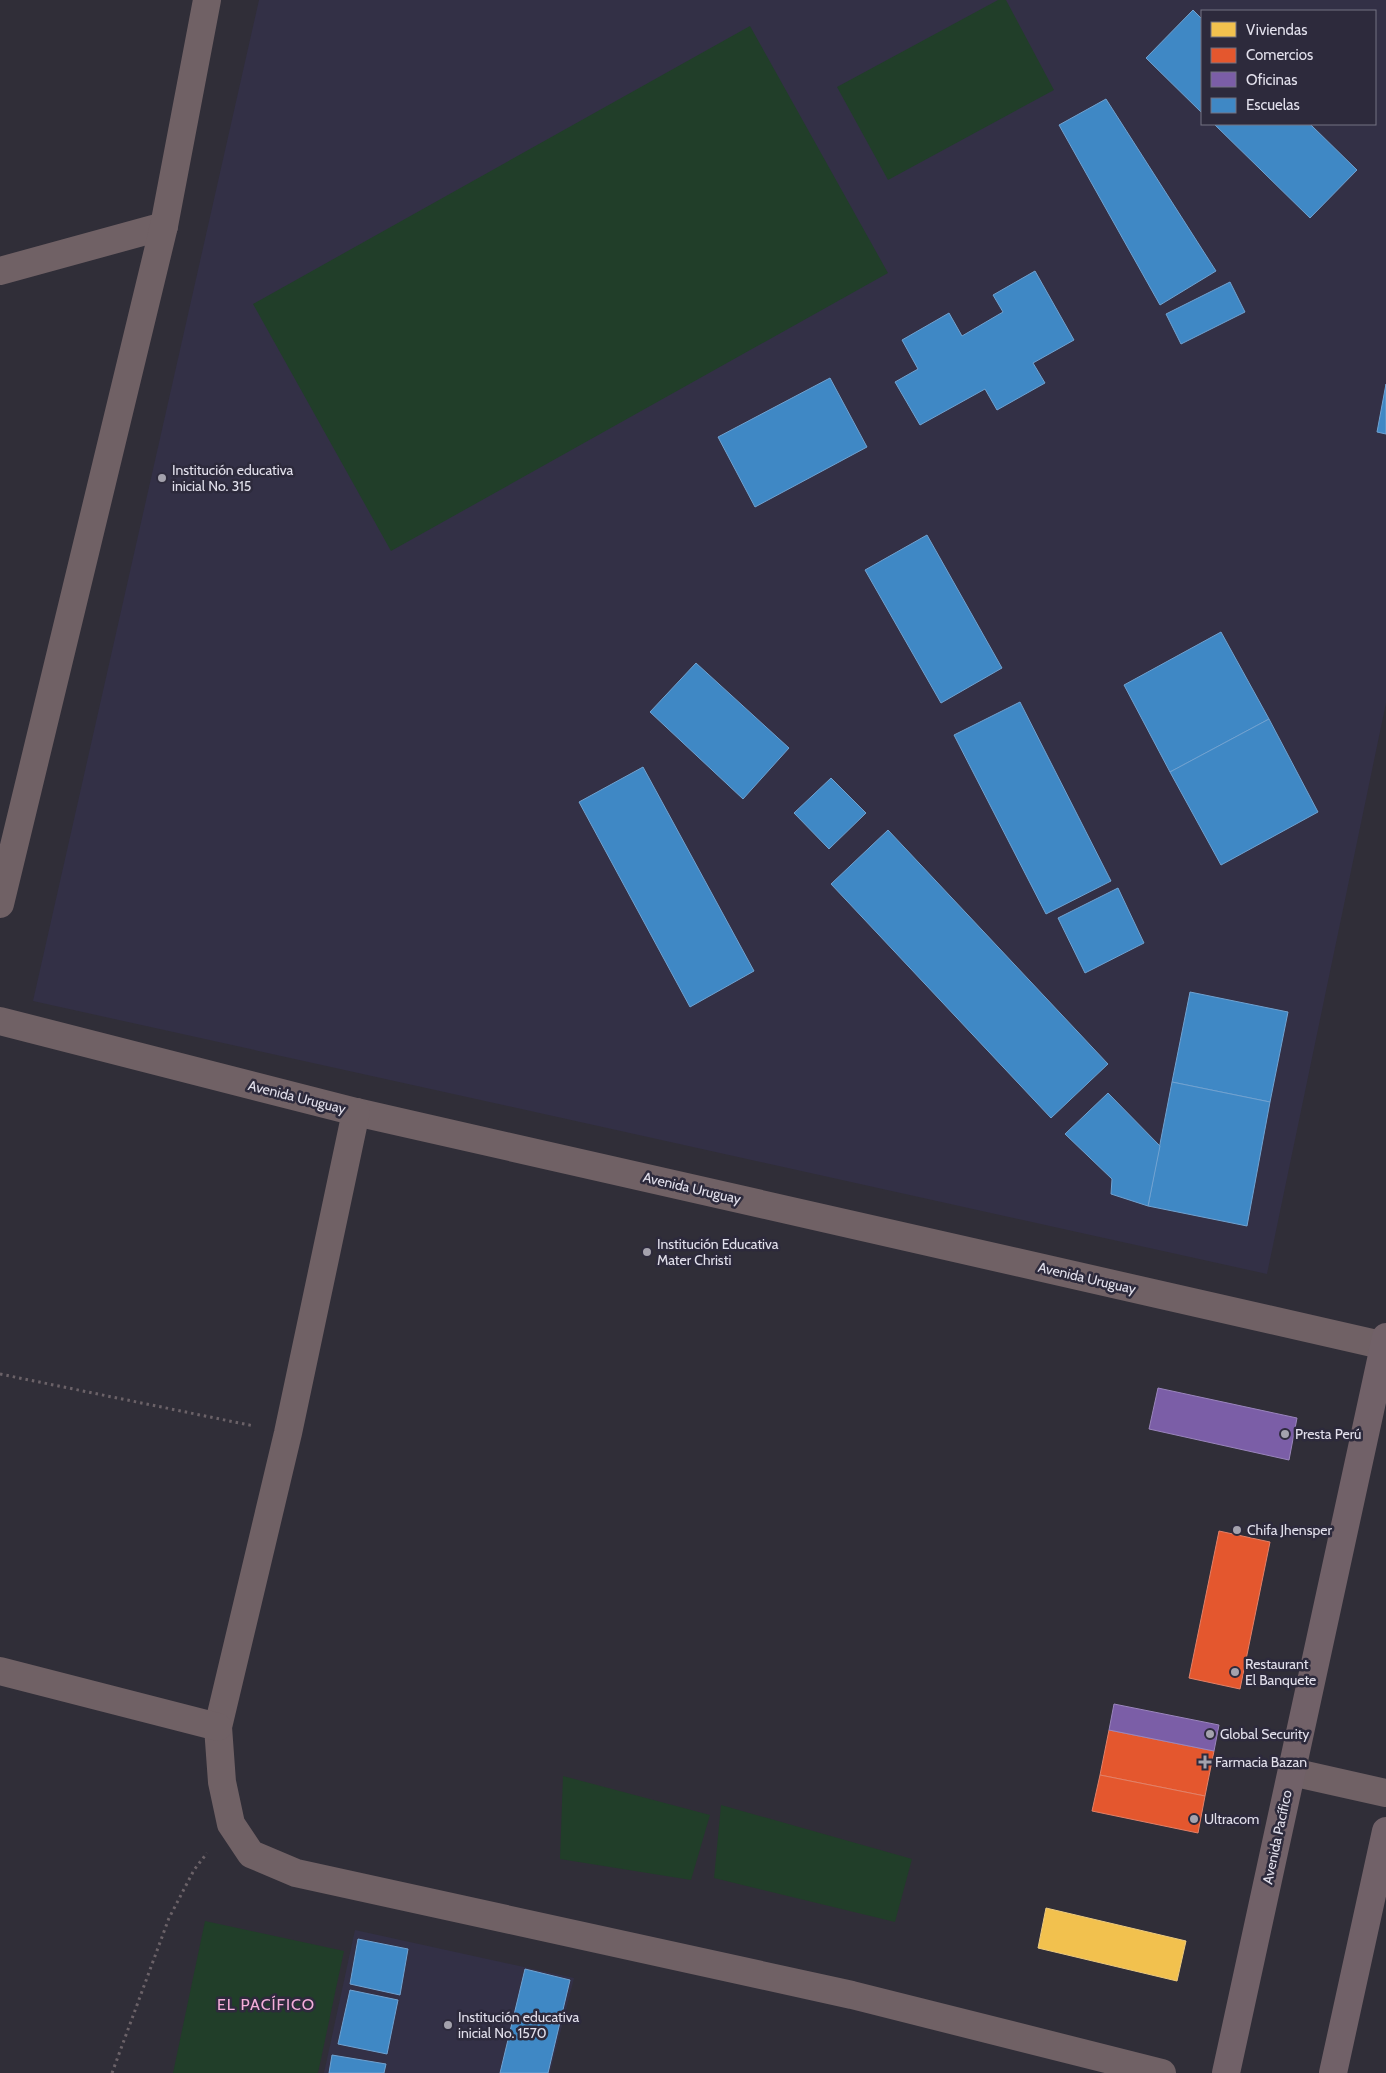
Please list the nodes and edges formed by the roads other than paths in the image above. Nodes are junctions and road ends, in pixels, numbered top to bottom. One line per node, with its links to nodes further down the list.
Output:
1 (207, 0): 2 (street)
2 (164, 226): 3 (street); 4 (street)
3 (0, 270)
4 (0, 904)
5 (0, 1021): 6 (street, Avenida Uruguay)
6 (356, 1112): 7 (street, Avenida Uruguay); 9 (street)
7 (1385, 1343): 10 (main road, Avenida Pacífico)
8 (0, 1671): 9 (street)
9 (218, 1727): 13 (street)
10 (1292, 1772): 11 (street); 14 (main road, Avenida Pacífico)
11 (1386, 1793)
12 (1386, 1831): 15 (main road)
13 (1162, 2073)
14 (1226, 2073)
15 (1333, 2073)

